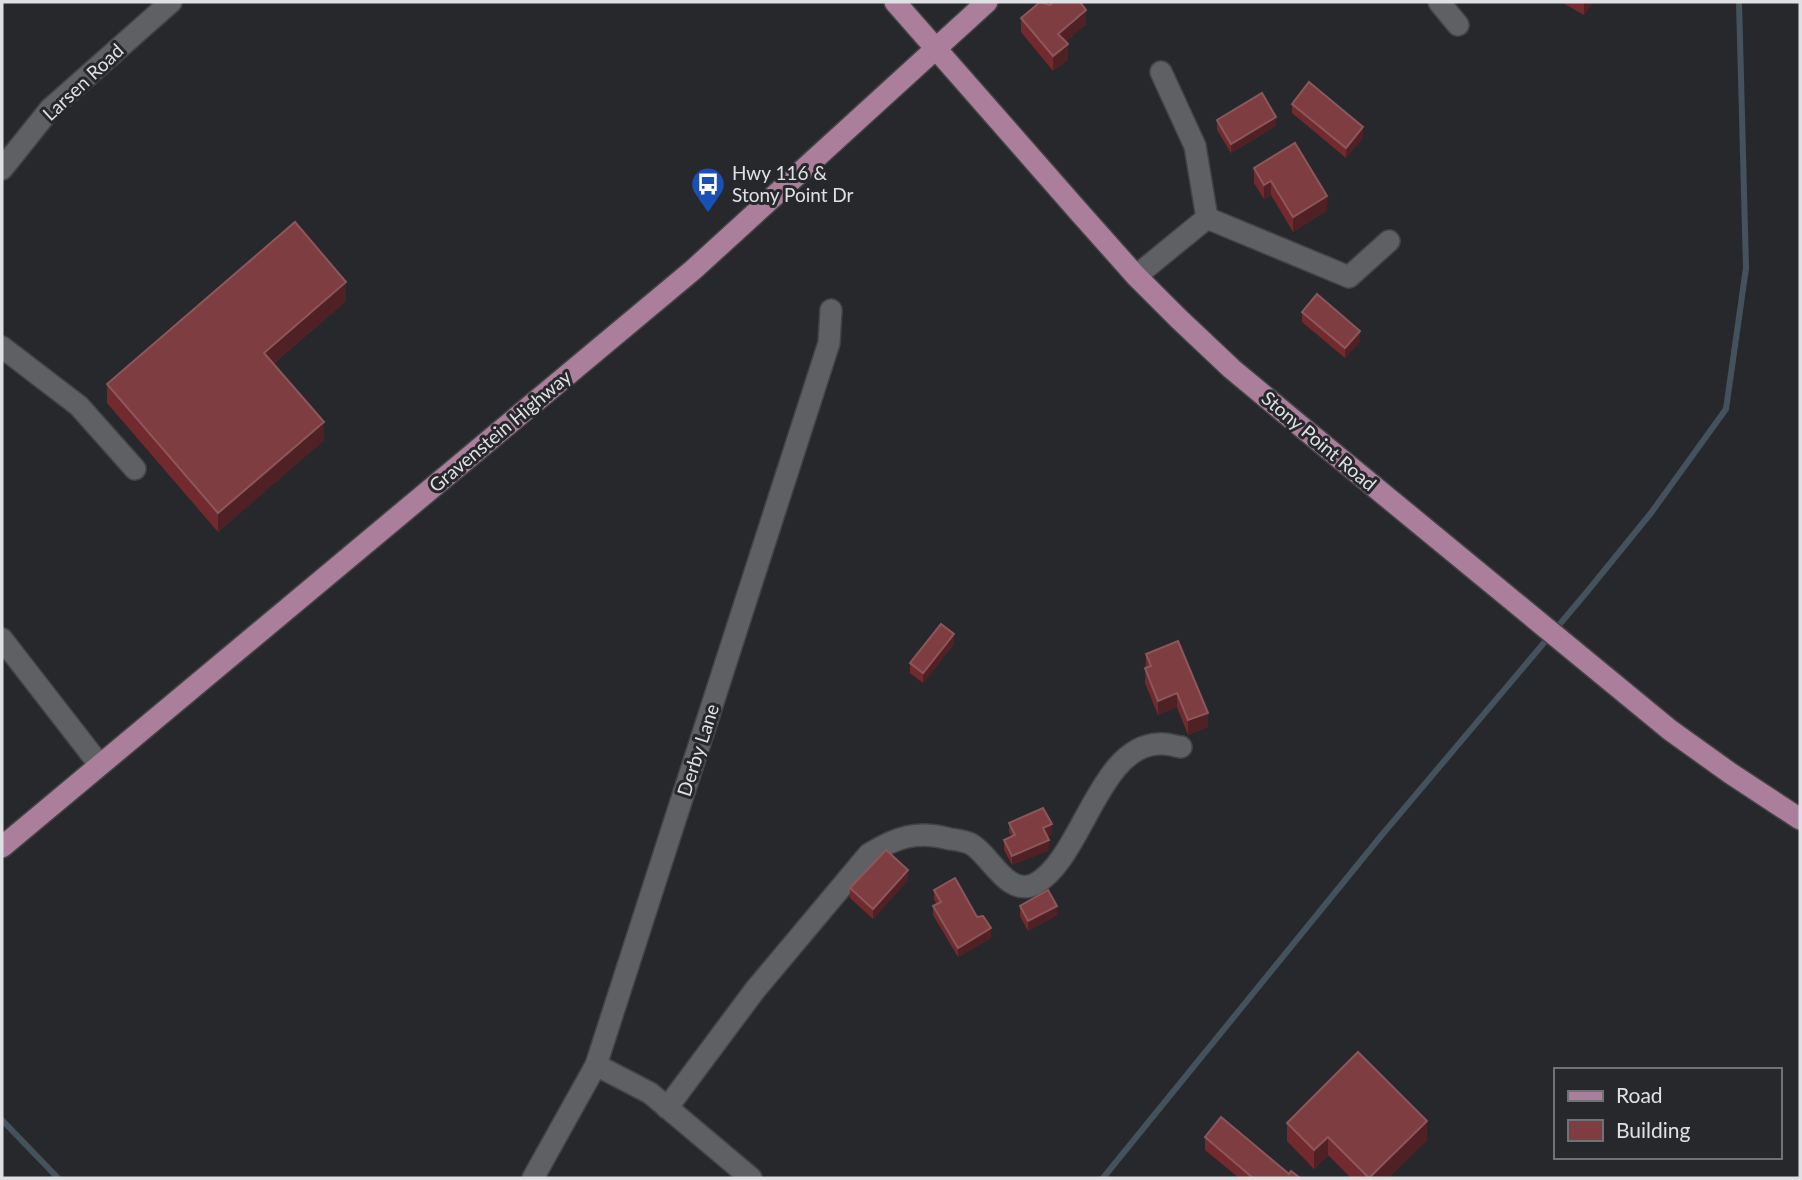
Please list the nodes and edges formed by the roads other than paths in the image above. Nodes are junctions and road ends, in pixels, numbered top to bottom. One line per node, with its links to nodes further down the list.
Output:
1 (171, 2): 8 (street, Larsen Road)
2 (895, 2): 6 (main road, Stony Point Road)
3 (988, 2): 6 (main road, Gravenstein Highway)
4 (1439, 2): 5 (street)
5 (1458, 25)
6 (936, 49): 11 (main road, Stony Point Road); 17 (main road, Gravenstein Highway)
7 (1161, 72): 9 (street)
8 (2, 169)
9 (1208, 218): 10 (street); 11 (street)
10 (1389, 240)
11 (1136, 276): 18 (main road, Stony Point Road)
12 (831, 310): 20 (street, Derby Lane)
13 (2, 347): 14 (street)
14 (135, 469)
15 (2, 639): 17 (street)
16 (1181, 747): 21 (street)
17 (99, 765): 19 (main road, Gravenstein Highway)
18 (1800, 819)
19 (2, 847)
20 (596, 1065): 21 (street); 22 (street, Derby Lane)
21 (667, 1108): 23 (street)
22 (533, 1178)
23 (751, 1178)

